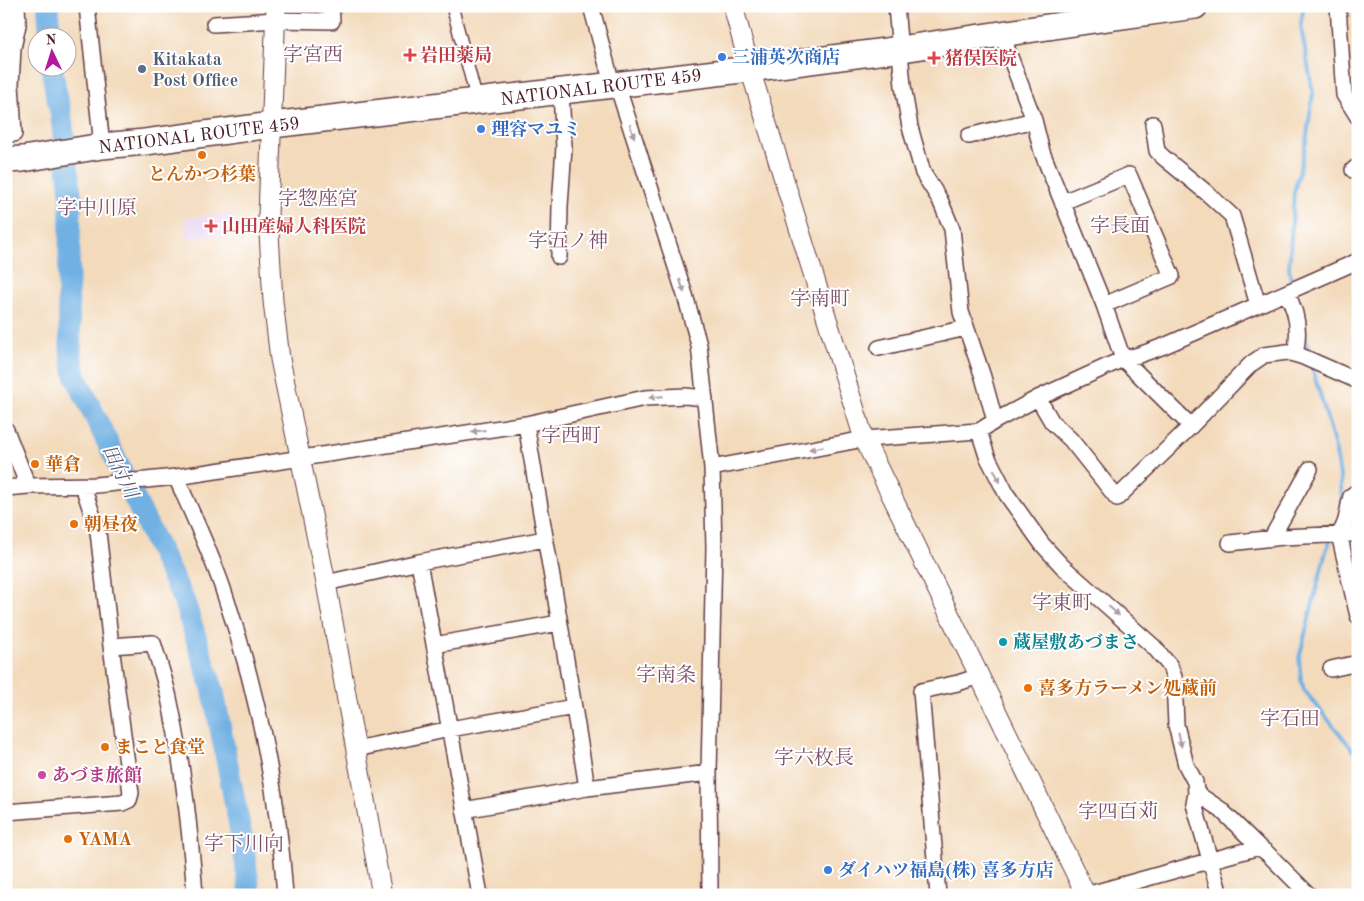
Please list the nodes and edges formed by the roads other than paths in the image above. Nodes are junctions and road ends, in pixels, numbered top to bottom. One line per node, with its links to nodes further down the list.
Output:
1 (17, 6): 22 (street)
2 (331, 6): 10 (street)
3 (452, 6): 17 (street)
4 (591, 6): 15 (street)
5 (733, 6): 14 (street)
6 (896, 6): 13 (street)
7 (1195, 6): 12 (highway, NATIONAL ROUTE 459)
8 (1338, 6): 18 (street)
9 (91, 9): 24 (street)
10 (276, 13): 11 (street); 21 (street)
11 (214, 24)
12 (1004, 33): 13 (highway, NATIONAL ROUTE 459); 19 (street)
13 (901, 49): 14 (highway, NATIONAL ROUTE 459); 32 (street)
14 (750, 69): 15 (highway, NATIONAL ROUTE 459); 44 (street)
15 (617, 85): 16 (highway, NATIONAL ROUTE 459); 37 (street, one-way to 37)
16 (561, 92): 21 (highway, NATIONAL ROUTE 459); 27 (street)
17 (476, 98)
18 (1358, 117)
19 (1034, 120): 23 (street); 26 (street)
20 (1153, 124): 31 (street)
21 (272, 125): 24 (highway, NATIONAL ROUTE 459); 45 (street)
22 (14, 134)
23 (969, 136)
24 (95, 148): 25 (highway, NATIONAL ROUTE 459)
25 (15, 160)
26 (1062, 202): 30 (street); 30 (street)
27 (559, 257)
28 (1358, 261): 29 (street)
29 (1292, 290): 31 (street); 34 (street)
30 (1104, 305): 35 (street)
31 (1258, 305): 35 (street)
32 (966, 328): 33 (street); 39 (street)
33 (879, 348)
34 (1295, 354): 36 (street); 41 (street)
35 (1123, 359): 38 (street); 41 (street)
36 (1358, 381)
37 (705, 398): 40 (street, one-way to 40); 46 (street)
38 (1038, 398): 39 (street); 41 (street)
39 (995, 421): 43 (street)
40 (526, 424): 45 (street, one-way to 45); 55 (street)
41 (1191, 426)
42 (6, 430): 49 (street)
43 (979, 431): 44 (street); 72 (street, one-way to 72)
44 (864, 439): 46 (street, one-way to 46); 66 (street)
45 (300, 458): 48 (street); 59 (street)
46 (712, 468): 70 (street)
47 (1310, 468): 56 (street)
48 (176, 477): 50 (street); 78 (street)
49 (28, 486): 50 (street); 51 (street)
50 (90, 486): 63 (street)
51 (6, 488)
52 (1358, 491): 54 (street)
53 (1358, 532): 54 (street)
54 (1339, 534): 56 (street); 60 (street)
55 (545, 539): 58 (street); 61 (street)
56 (1271, 539): 57 (street)
57 (1230, 543)
58 (419, 562): 59 (street); 62 (street)
59 (326, 583): 69 (street)
60 (1357, 607)
61 (559, 623): 62 (street); 67 (street)
62 (434, 645): 68 (street)
63 (111, 646): 74 (street); 77 (street)
64 (1358, 663): 65 (street)
65 (1331, 669)
66 (979, 676): 82 (street); 83 (street)
67 (574, 707): 68 (street); 71 (street)
68 (450, 728): 69 (street); 73 (street)
69 (356, 749): 79 (street)
70 (709, 773): 71 (street); 81 (street)
71 (588, 788): 73 (street)
72 (1196, 793): 75 (street); 76 (street)
73 (464, 810): 80 (street)
74 (6, 812)
75 (1259, 847): 76 (street); 85 (street)
76 (1210, 862): 83 (street); 84 (street)
77 (195, 895)
78 (285, 895)
79 (382, 895)
80 (480, 895)
81 (710, 895)
82 (938, 895)
83 (1086, 895)
84 (1220, 895)
85 (1309, 895)

